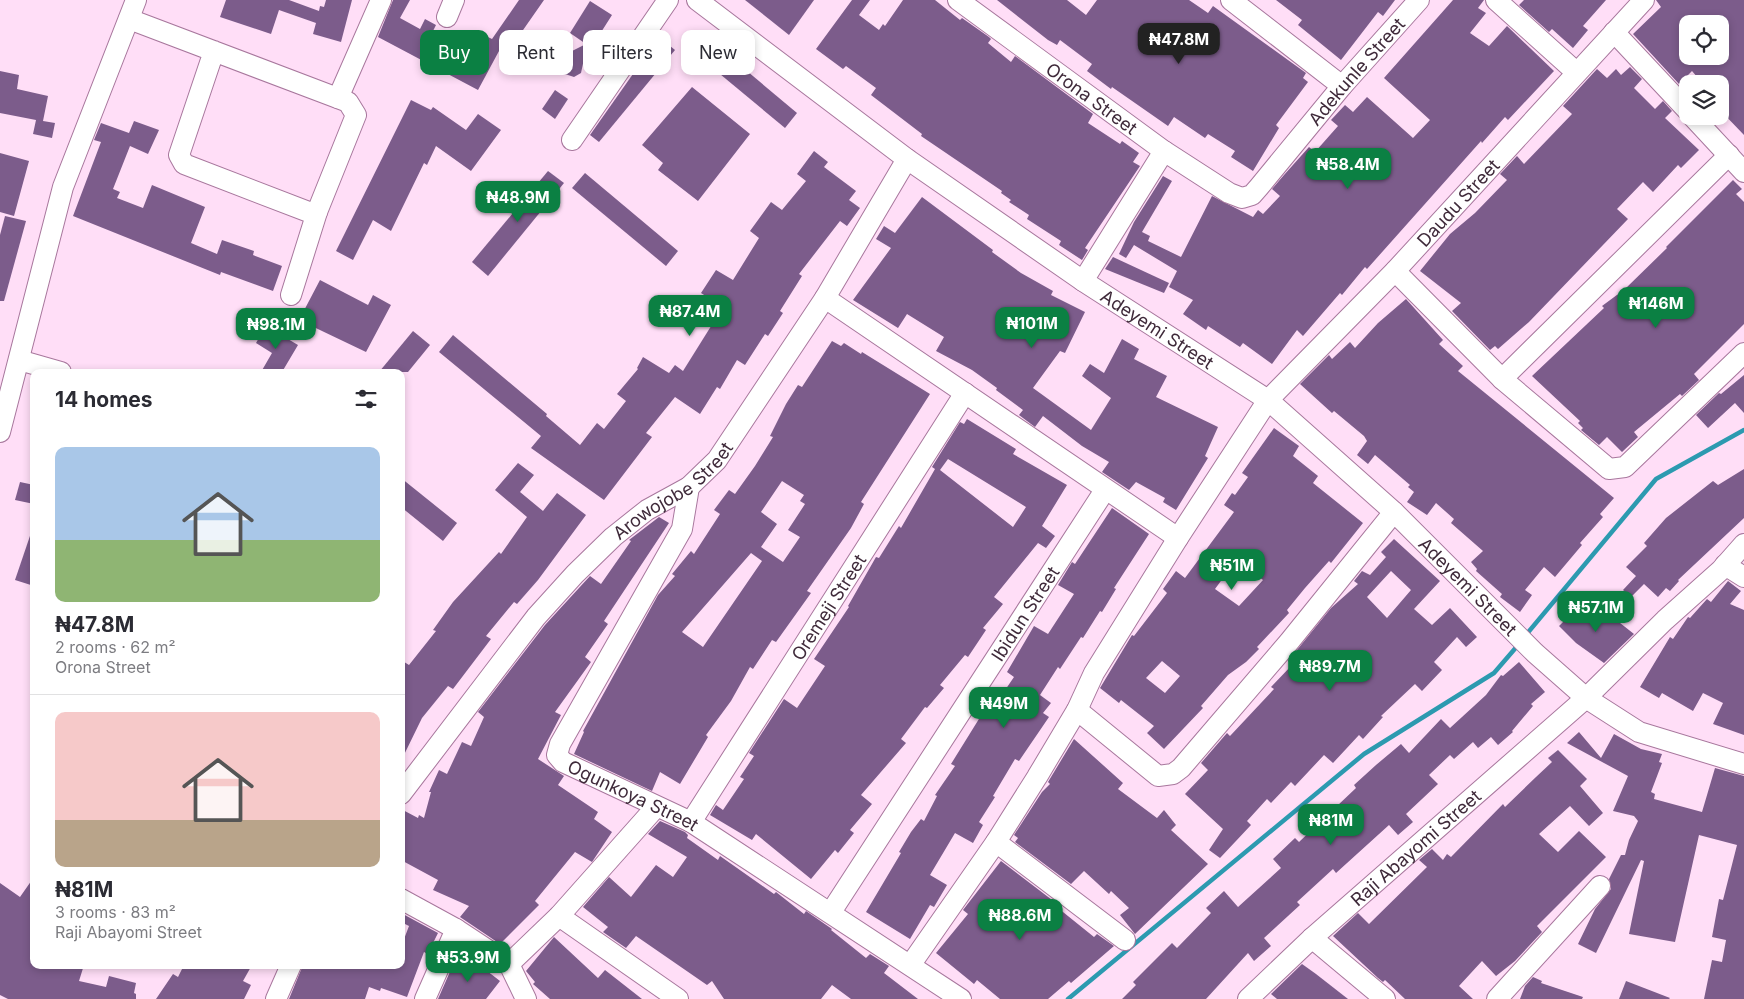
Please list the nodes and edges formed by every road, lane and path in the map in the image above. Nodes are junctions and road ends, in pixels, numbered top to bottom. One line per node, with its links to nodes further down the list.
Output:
1 (381, 0): 14 (street)
2 (668, 0): 17 (street)
3 (697, 0): 20 (street, Adeyemi Street)
4 (958, 0): 18 (street, Orona Street)
5 (1231, 0): 13 (street)
6 (1419, 0): 13 (street, Adekunle Street)
7 (1496, 0): 12 (street)
8 (1644, 0): 10 (street, Daudu Street)
9 (132, 9): 11 (street); 29 (street)
10 (1614, 32): 12 (street, Daudu Street); 15 (street)
11 (214, 51): 14 (street); 23 (street)
12 (1576, 72): 24 (street, Daudu Street)
13 (1342, 86): 22 (street, Adekunle Street)
14 (338, 98): 23 (street)
15 (1679, 101)
16 (1700, 125): 19 (street)
17 (572, 140)
18 (1164, 151): 22 (street, Orona Street); 25 (street)
19 (1728, 155): 21 (street); 31 (street)
20 (907, 160): 25 (street, Adeyemi Street); 27 (street, Arowojobe Street)
21 (1744, 172)
22 (1229, 193)
23 (317, 212): 26 (street)
24 (1395, 272): 31 (street); 33 (street, Daudu Street)
25 (1083, 281): 33 (street, Adeyemi Street)
26 (291, 295)
27 (825, 298): 32 (street); 35 (street, Arowojobe Street)
28 (1744, 353): 31 (street)
29 (19, 360): 30 (street); 34 (street)
30 (50, 369)
31 (1502, 379)
32 (965, 393): 36 (street); 47 (street, Oremeji Street)
33 (1268, 400): 37 (street, Adeyemi Street); 38 (street, Daudu Street)
34 (0, 432)
35 (689, 487): 45 (street, Arowojobe Street); 46 (street, Ogunkoya Street)
36 (1105, 490): 38 (street); 51 (street, Ibidun Street)
37 (1394, 512): 42 (street, Adeyemi Street); 43 (street)
38 (1178, 538): 43 (street, Daudu Street)
39 (1744, 544): 40 (street, Raji Abayomi Street)
40 (1725, 565): 41 (street); 42 (street, Raji Abayomi Street)
41 (1744, 577)
42 (1586, 698): 44 (street, Adeyemi Street); 54 (street, Raji Abayomi Street)
43 (1077, 710): 48 (street, Daudu Street)
44 (1744, 764)
45 (405, 789)
46 (656, 807): 47 (street, Ogunkoya Street); 52 (street)
47 (691, 822): 51 (street, Ogunkoya Street)
48 (996, 842): 55 (street); 57 (street, Daudu Street)
49 (1600, 886): 66 (street)
50 (405, 901): 53 (street)
51 (831, 912): 57 (street, Ogunkoya Street)
52 (559, 916): 56 (street); 62 (street)
53 (456, 929): 56 (street); 60 (street)
54 (1312, 938): 64 (street, Raji Abayomi Street); 65 (street)
55 (1125, 940)
56 (509, 964): 61 (street)
57 (911, 964): 63 (street, Ogunkoya Street)
58 (289, 969): 59 (street)
59 (276, 999)
60 (425, 999)
61 (526, 999)
62 (678, 999)
63 (961, 999)
64 (1248, 999)
65 (1386, 999)
66 (1497, 999)

